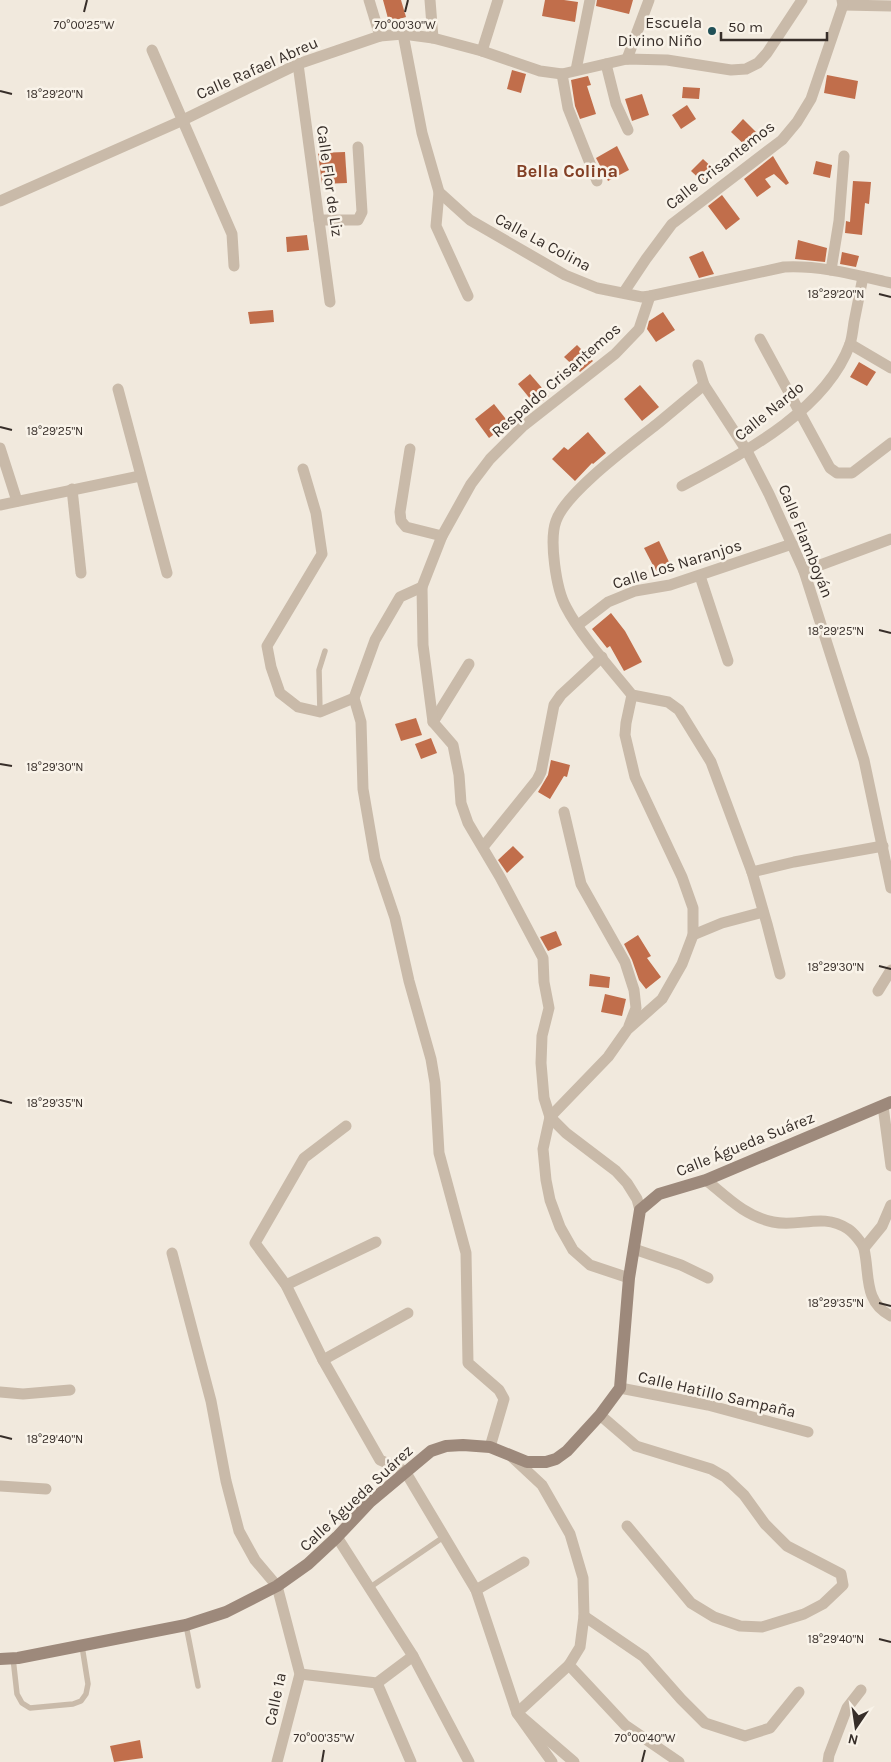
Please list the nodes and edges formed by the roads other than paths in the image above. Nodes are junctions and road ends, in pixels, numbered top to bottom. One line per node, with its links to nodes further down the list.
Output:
1 (370, 0): 10 (street)
2 (430, 0): 11 (street)
3 (498, 0): 13 (street)
4 (590, 0): 17 (street)
5 (649, 0): 14 (street)
6 (802, 0): 14 (street, Calle Rafael Abreu)
7 (843, 2): 8 (street); 31 (street, Calle Crisantemos)
8 (891, 6)
9 (403, 34): 10 (street, Calle Rafael Abreu); 11 (street, Calle Rafael Abreu); 24 (street)
10 (380, 36): 15 (street, Calle Rafael Abreu)
11 (433, 38): 13 (street, Calle Rafael Abreu)
12 (152, 50): 19 (street)
13 (482, 51): 18 (street, Calle Rafael Abreu)
14 (627, 59): 16 (street, Calle Rafael Abreu)
15 (298, 64): 19 (street, Calle Rafael Abreu); 26 (street, Calle Flor de Liz)
16 (606, 64): 17 (street, Calle Rafael Abreu); 20 (street)
17 (576, 70): 18 (street, Calle Rafael Abreu)
18 (562, 74): 23 (street)
19 (182, 121): 25 (street, Calle Rafael Abreu); 27 (street)
20 (628, 130)
21 (358, 147): 26 (street)
22 (844, 156): 28 (street)
23 (597, 182)
24 (439, 192): 31 (street, Calle La Colina); 32 (street)
25 (0, 200)
26 (319, 220): 34 (street, Calle Flor de Liz)
27 (234, 266)
28 (830, 270): 29 (street, Calle La Colina); 33 (street, Calle La Colina)
29 (863, 277): 30 (street, Calle La Colina); 36 (street, Calle Nardo)
30 (891, 280)
31 (624, 292): 33 (street, Calle La Colina)
32 (468, 296)
33 (650, 296): 52 (street, Respaldo Crisantemos)
34 (330, 302)
35 (760, 340): 41 (street)
36 (850, 344): 38 (street); 41 (street, Calle Nardo)
37 (698, 365): 39 (street, Calle Flamboyán)
38 (891, 368)
39 (704, 385): 45 (street, Calle Flamboyán); 60 (street)
40 (118, 389): 47 (street)
41 (799, 413): 42 (street); 45 (street, Calle Nardo)
42 (891, 443)
43 (0, 448): 50 (street)
44 (410, 448): 52 (street)
45 (747, 451): 48 (street, Calle Nardo); 54 (street, Calle Flamboyán)
46 (303, 469): 67 (street)
47 (140, 476): 49 (street); 57 (street)
48 (682, 486)
49 (72, 490): 50 (street); 56 (street)
50 (17, 501): 51 (street)
51 (0, 505)
52 (442, 536): 59 (street, Respaldo Crisantemos)
53 (891, 538): 55 (street)
54 (792, 544): 55 (street, Calle Flamboyán); 58 (street, Calle Los Naranjos)
55 (804, 570): 70 (street, Calle Flamboyán)
56 (81, 573)
57 (167, 573)
58 (700, 576): 60 (street, Calle Los Naranjos); 63 (street)
59 (422, 587): 66 (street); 68 (street, Respaldo Crisantemos)
60 (578, 625): 62 (street)
61 (325, 651): 67 (lane)
62 (602, 657): 65 (street); 71 (street)
63 (728, 661)
64 (469, 664): 68 (street)
65 (632, 695): 72 (street); 75 (street)
66 (354, 698): 67 (street); 102 (street)
67 (320, 712)
68 (433, 722): 71 (street)
69 (564, 812): 79 (street)
70 (883, 846): 72 (street); 73 (street, Calle Flamboyán)
71 (483, 847): 81 (street)
72 (752, 872): 74 (street)
73 (891, 888)
74 (762, 912): 75 (street); 77 (street)
75 (693, 935): 79 (street)
76 (891, 970): 78 (street)
77 (780, 974)
78 (878, 991)
79 (627, 1030): 81 (street)
80 (887, 1104): 83 (street); 84 (street, Calle Águeda Suárez)
81 (550, 1117): 86 (street); 91 (street)
82 (346, 1126): 93 (street)
83 (891, 1166)
84 (706, 1180): 86 (street, Calle Águeda Suárez); 88 (street)
85 (891, 1204): 88 (street)
86 (640, 1210): 89 (street)
87 (376, 1242): 93 (street)
88 (864, 1248): 95 (street)
89 (634, 1249): 91 (street); 92 (street)
90 (172, 1253): 111 (street)
91 (629, 1278): 97 (street)
92 (708, 1278)
93 (286, 1285): 96 (street)
94 (408, 1313): 96 (street)
95 (891, 1316)
96 (323, 1360): 104 (street)
97 (620, 1388): 100 (street, Calle Águeda Suárez); 101 (street, Calle Hatillo Sampaña)
98 (70, 1390): 99 (street)
99 (0, 1392)
100 (600, 1415): 103 (street, Calle Águeda Suárez); 107 (street)
101 (808, 1432)
102 (490, 1447): 103 (street, Calle Águeda Suárez); 104 (street, Calle Águeda Suárez)
103 (508, 1454): 114 (street)
104 (405, 1471): 108 (street); 109 (street, Calle Águeda Suárez)
105 (0, 1486): 106 (street)
106 (46, 1489)
107 (627, 1526)
108 (445, 1536): 112 (lane); 113 (street)
109 (337, 1537): 111 (street, Calle Águeda Suárez); 112 (street)
110 (524, 1562): 113 (street)
111 (276, 1586): 115 (street, Calle Águeda Suárez); 121 (street, Calle 1a)
112 (369, 1588): 117 (street)
113 (476, 1590): 126 (street)
114 (584, 1616): 120 (street); 125 (street)
115 (186, 1626): 116 (street, Calle Águeda Suárez); 123 (lane)
116 (82, 1646): 118 (street, Calle Águeda Suárez); 118 (lane)
117 (413, 1656): 122 (street); 129 (street)
118 (13, 1658): 119 (street, Calle Águeda Suárez)
119 (0, 1659)
120 (569, 1665): 126 (street); 132 (street)
121 (300, 1674): 122 (street); 127 (street, Calle 1a)
122 (377, 1683): 128 (street)
123 (198, 1686)
124 (860, 1690): 133 (street)
125 (799, 1692)
126 (518, 1713): 130 (street); 131 (street)
127 (281, 1761)
128 (411, 1762)
129 (469, 1762)
130 (552, 1762)
131 (574, 1762)
132 (679, 1762)
133 (828, 1762)

